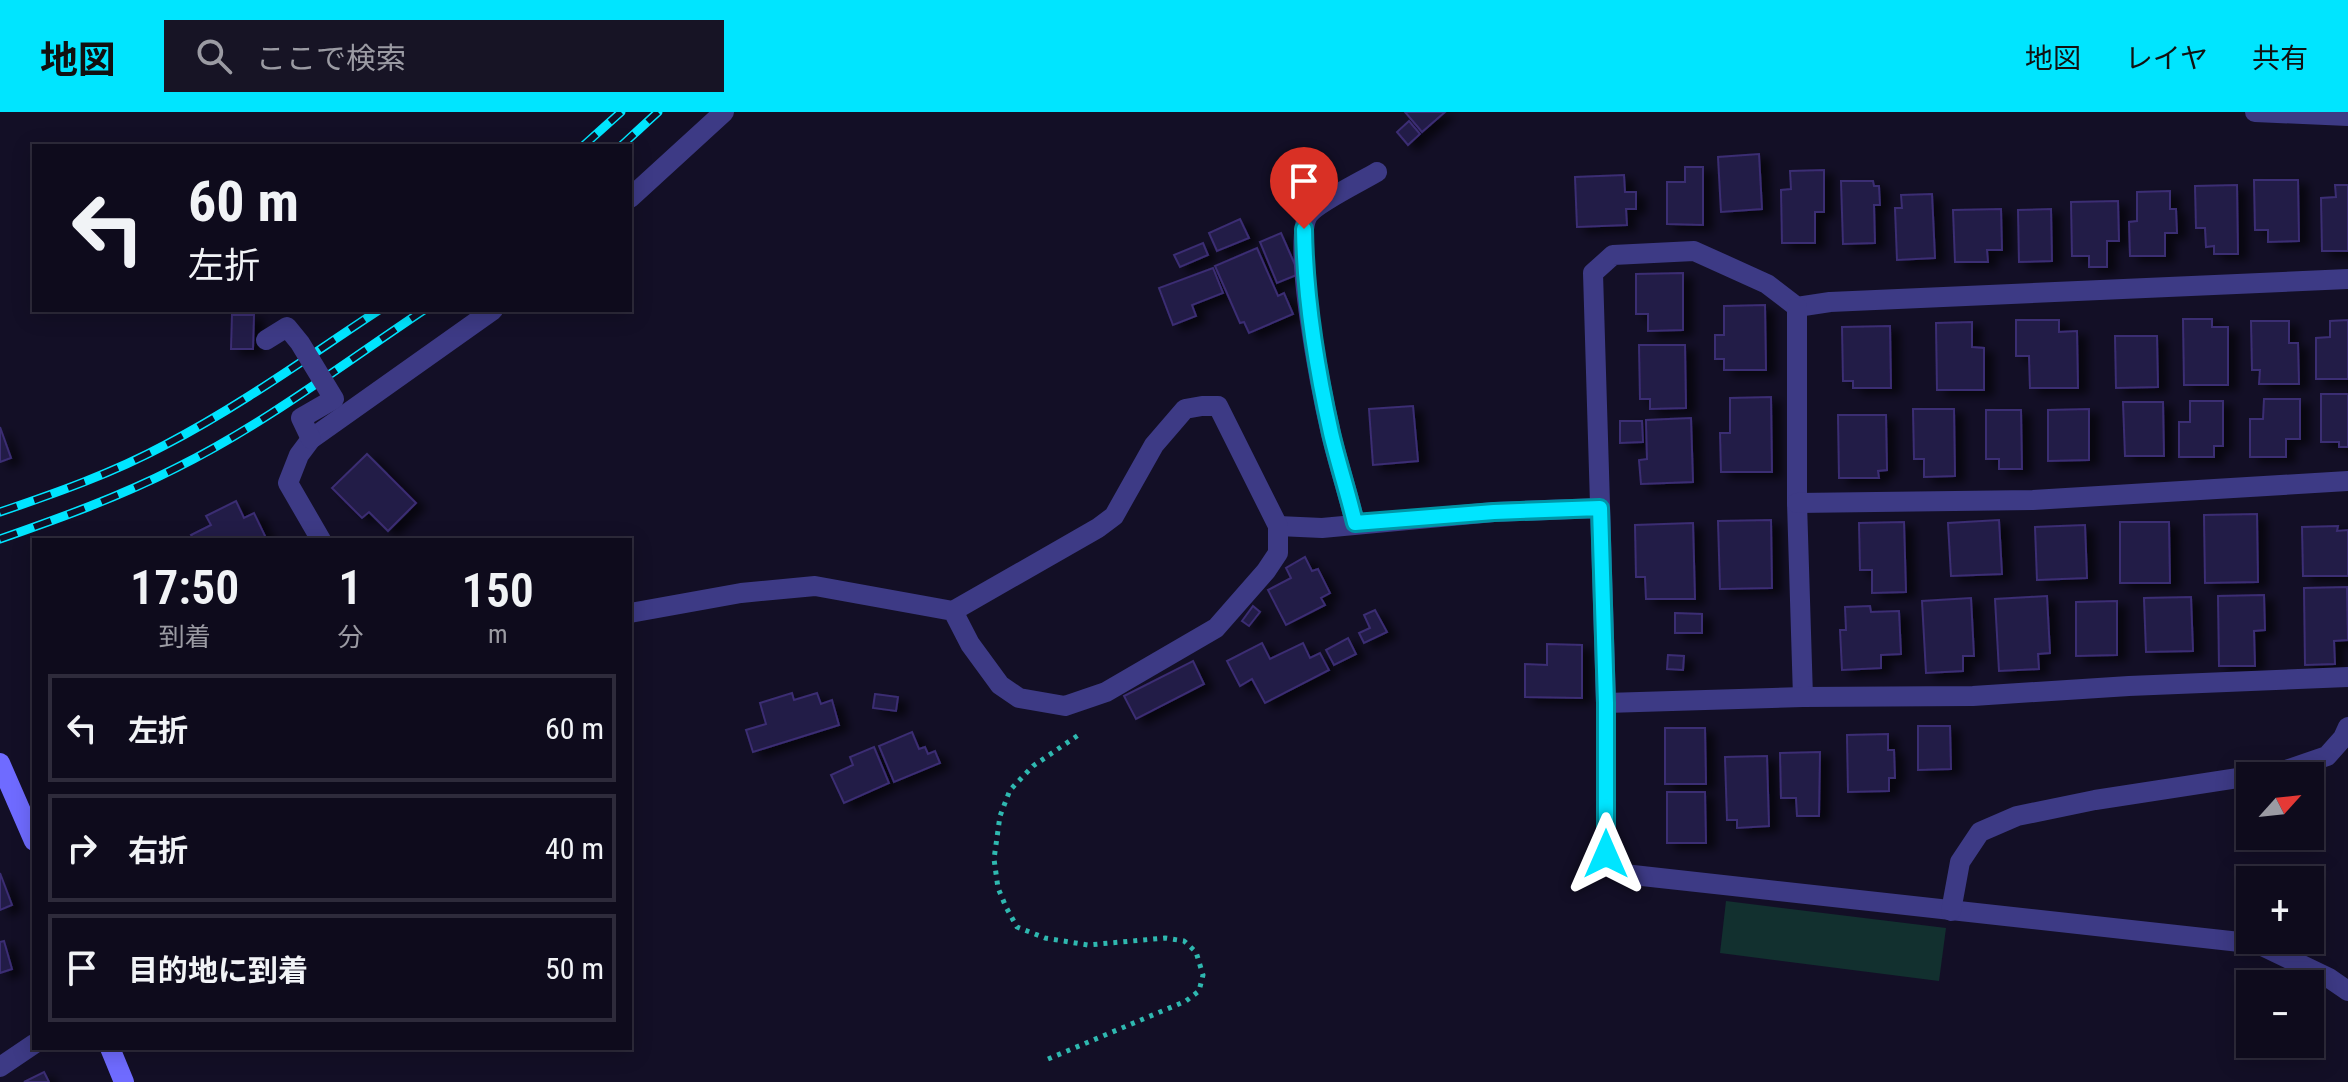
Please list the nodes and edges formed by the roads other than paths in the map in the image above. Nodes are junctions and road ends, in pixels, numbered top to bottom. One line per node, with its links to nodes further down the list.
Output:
1 (724, 112): 5 (street)
2 (2255, 112): 3 (street)
3 (2348, 116)
4 (1377, 172): 14 (street)
5 (632, 196)
6 (2348, 279): 7 (street)
7 (1797, 307): 12 (street); 13 (street)
8 (490, 312): 10 (street)
9 (266, 340): 10 (street, bridge)
10 (311, 439): 16 (street)
11 (2348, 481): 12 (street)
12 (1797, 503): 20 (street)
13 (1600, 508): 14 (street); 21 (street)
14 (1355, 523): 15 (street)
15 (1278, 526): 17 (street); 17 (street)
16 (320, 538)
17 (953, 611): 18 (street)
18 (632, 613)
19 (2348, 677): 20 (street)
20 (1803, 697): 21 (street)
21 (1606, 703): 25 (street)
22 (2348, 727): 25 (street)
23 (0, 763): 24 (main road)
24 (32, 836)
25 (1951, 911): 26 (street)
26 (2348, 991)
27 (32, 1045): 29 (street)
28 (111, 1050): 30 (main road)
29 (0, 1067)
30 (124, 1082)

